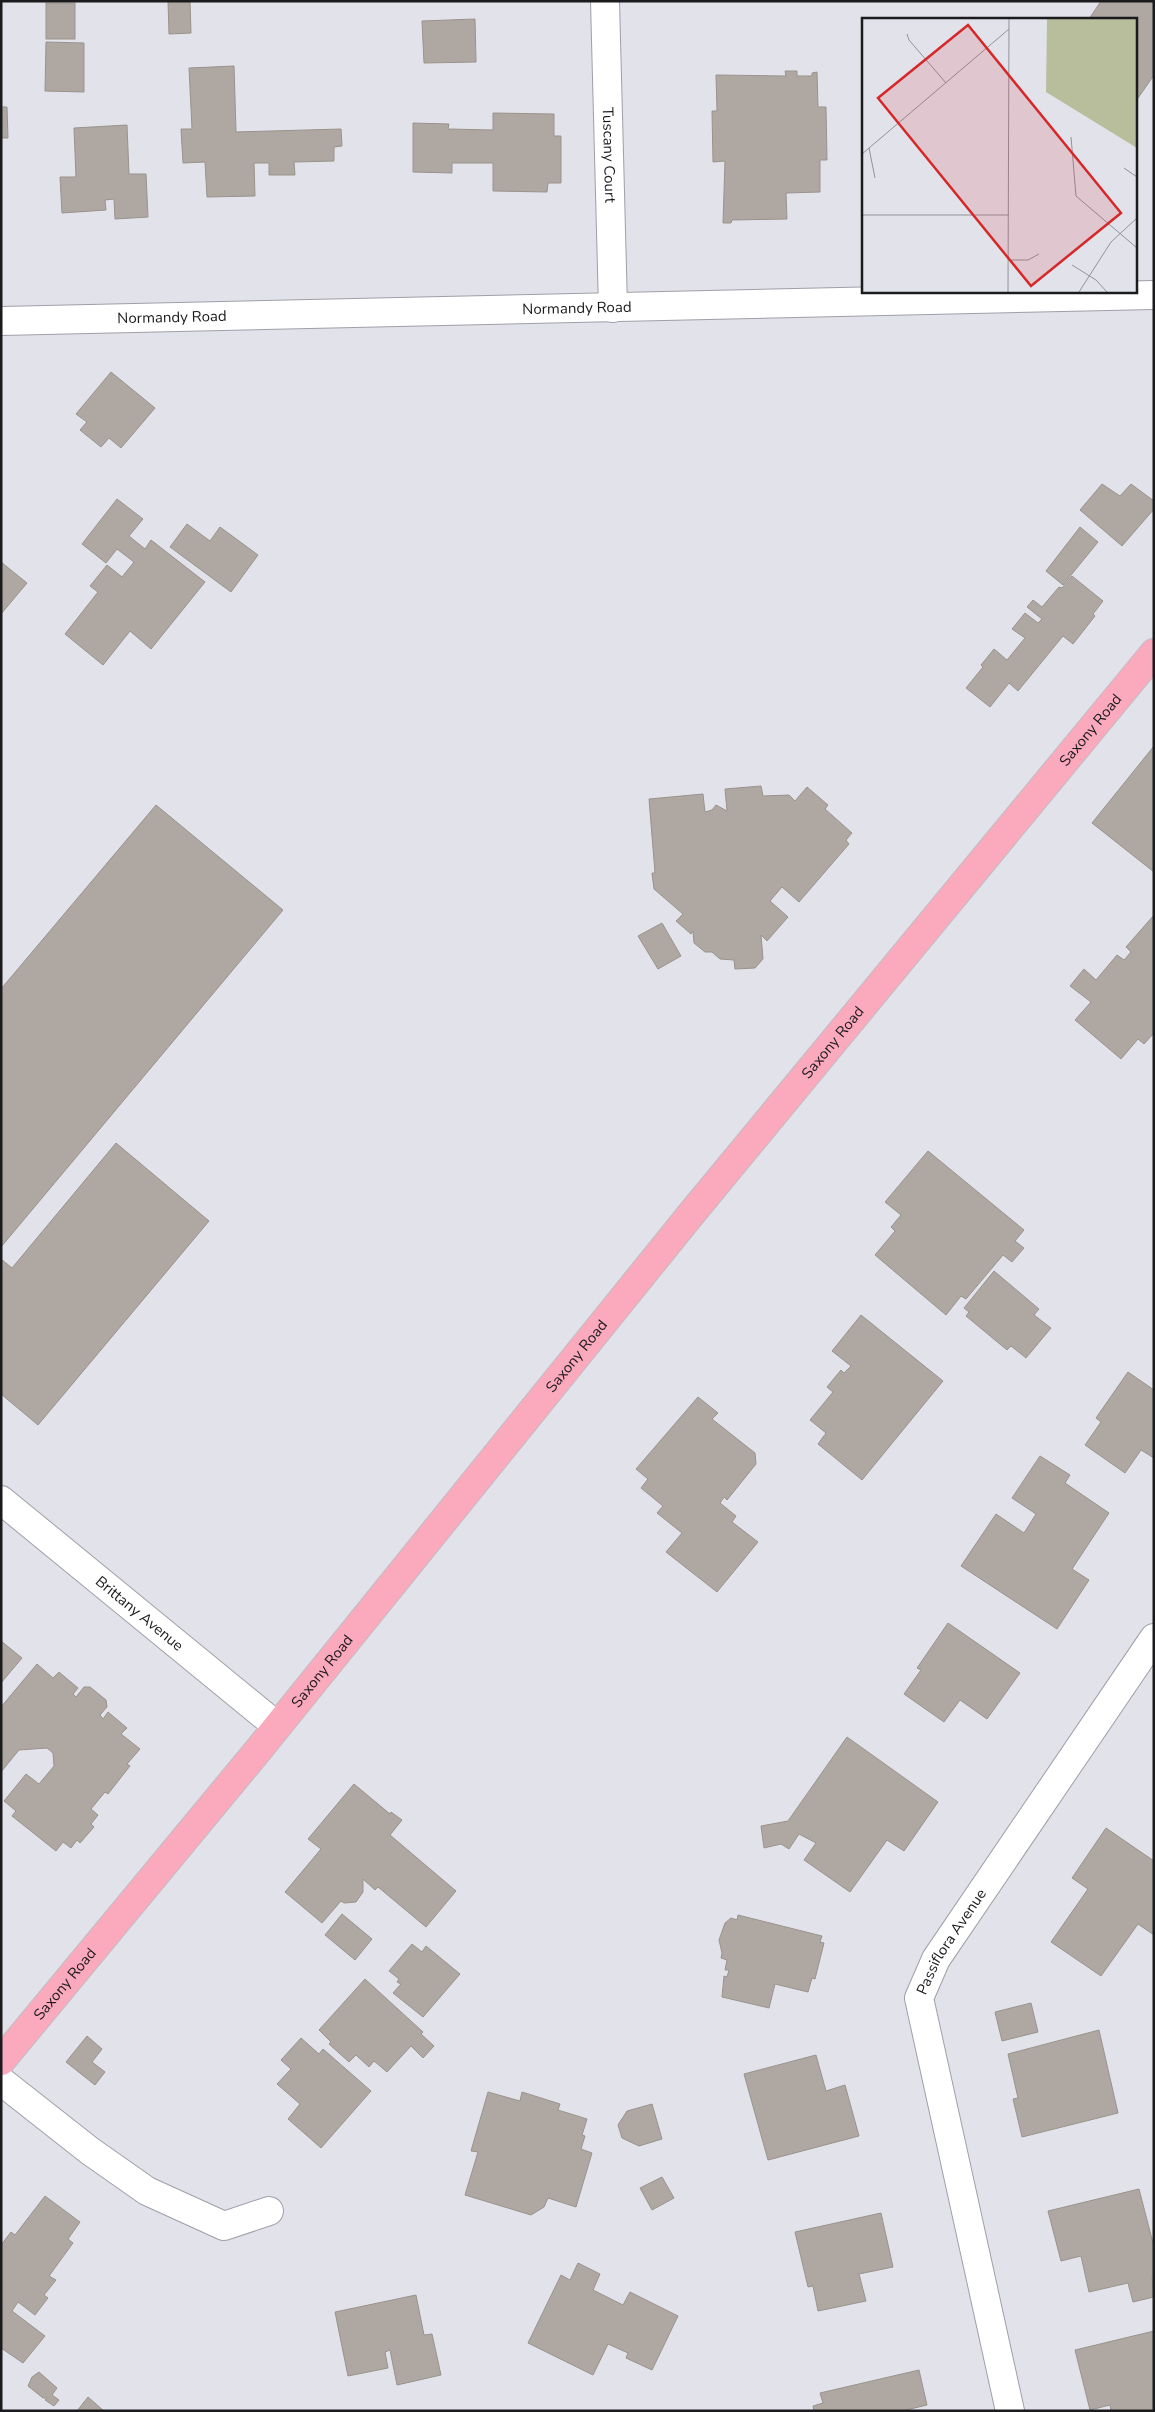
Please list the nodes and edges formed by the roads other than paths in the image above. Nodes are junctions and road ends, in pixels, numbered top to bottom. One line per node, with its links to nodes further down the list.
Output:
1 (605, 1): 3 (street, Tuscany Court)
2 (1154, 296): 3 (street, Normandy Road)
3 (613, 308): 4 (street, Normandy Road)
4 (1, 321)
5 (1154, 653): 8 (main road, Saxony Road)
6 (1, 1500): 8 (street, Brittany Avenue)
7 (1154, 1638): 12 (street, Passiflora Avenue)
8 (277, 1726): 9 (main road, Saxony Road)
9 (1, 2061)
10 (1, 2081): 11 (street)
11 (269, 2211)
12 (1010, 2411)

